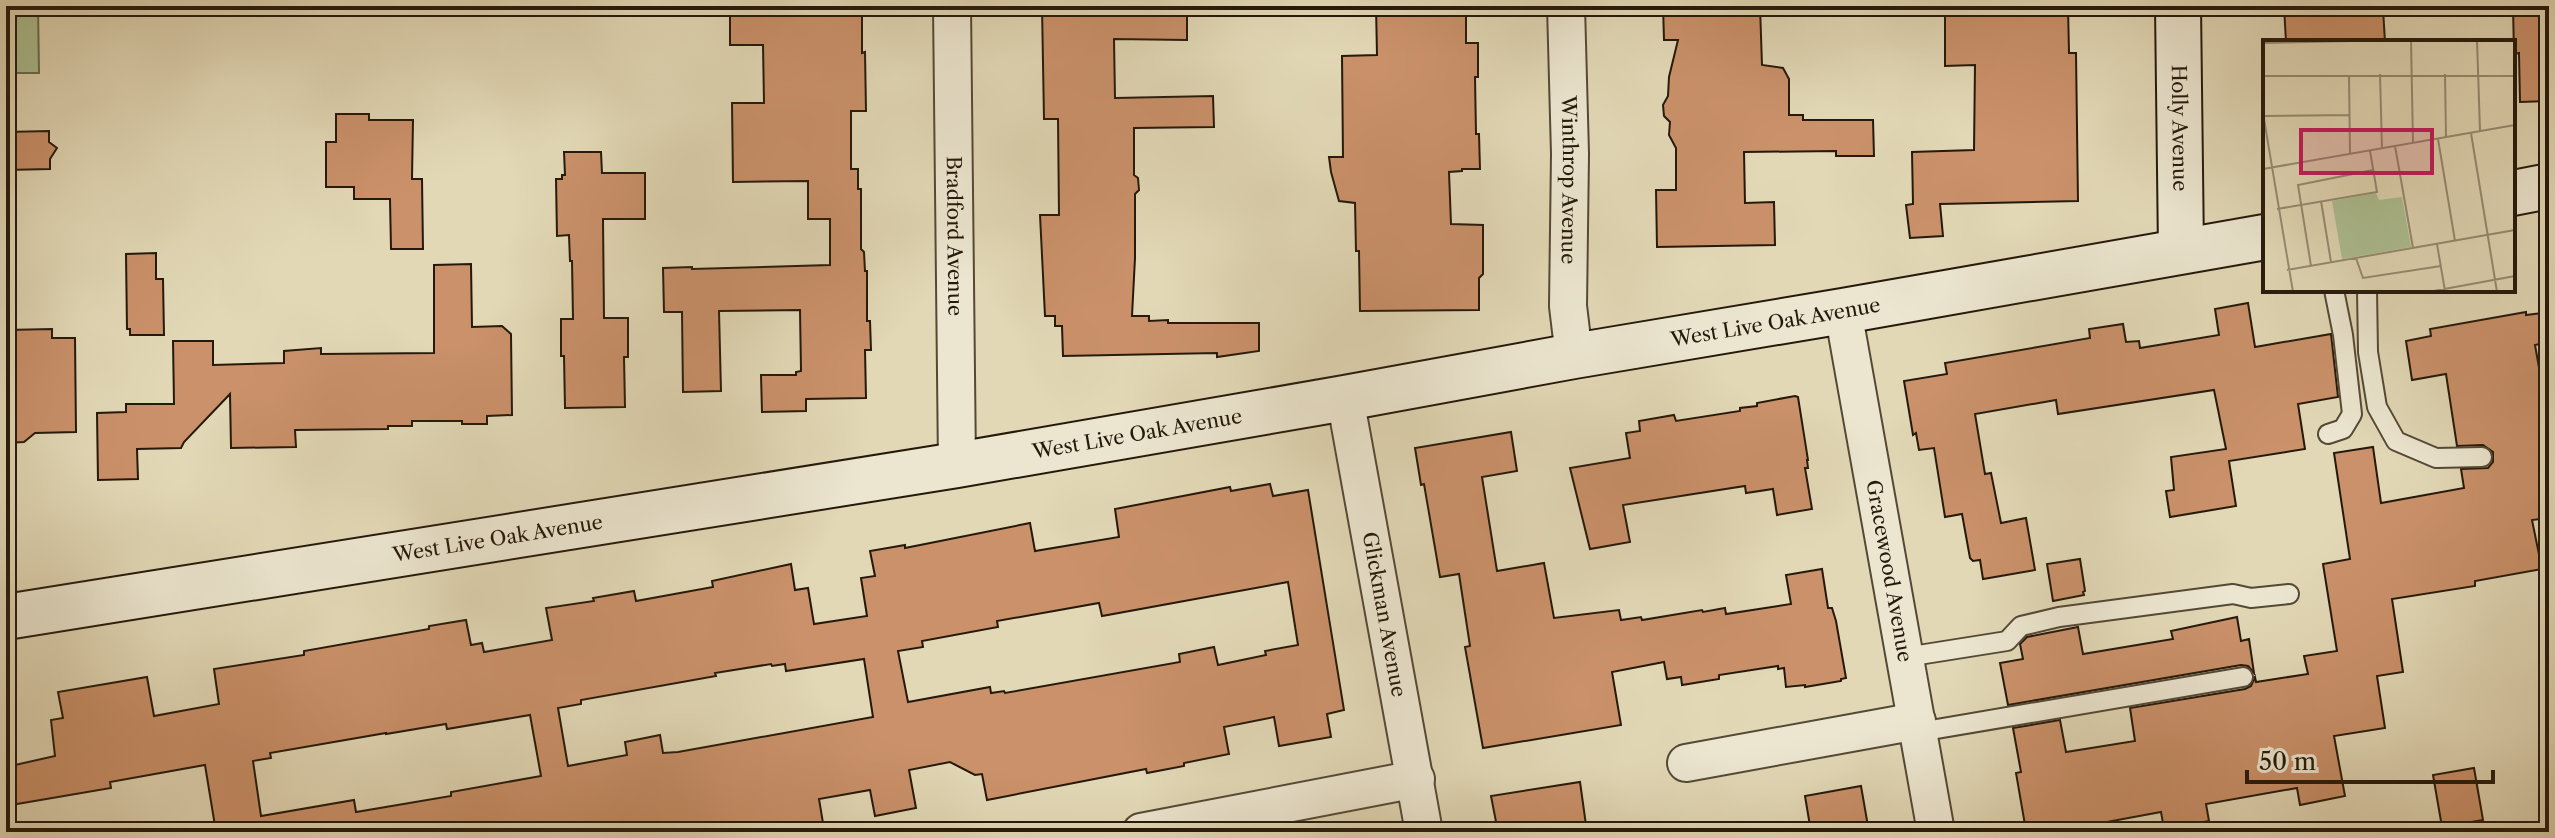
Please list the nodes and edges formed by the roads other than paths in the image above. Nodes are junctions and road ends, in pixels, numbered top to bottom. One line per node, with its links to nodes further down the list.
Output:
1 (952, 6): 15 (street, Bradford Avenue)
2 (1566, 6): 11 (street, Winthrop Avenue)
3 (2178, 6): 7 (street, Holly Avenue)
4 (2549, 186): 5 (street)
5 (2515, 193)
6 (2263, 237): 7 (street, West Live Oak Avenue)
7 (2181, 251): 10 (street, West Live Oak Avenue)
8 (2334, 292): 13 (lane)
9 (2367, 292): 14 (lane)
10 (1843, 311): 11 (street, West Live Oak Avenue); 18 (street, Gracewood Avenue)
11 (1574, 356): 12 (street, West Live Oak Avenue)
12 (1345, 398): 15 (street, West Live Oak Avenue); 22 (street, Glickman Avenue)
13 (2328, 434)
14 (2482, 457)
15 (957, 465): 17 (street, West Live Oak Avenue)
16 (2289, 594): 18 (lane)
17 (6, 617)
18 (1906, 657): 20 (street, Gracewood Avenue)
19 (2243, 677): 20 (lane)
20 (1918, 727): 21 (street); 25 (street, Gracewood Avenue)
21 (1686, 763)
22 (1416, 779): 23 (street); 24 (street, Glickman Avenue)
23 (1141, 832)
24 (1424, 832)
25 (1936, 832)

